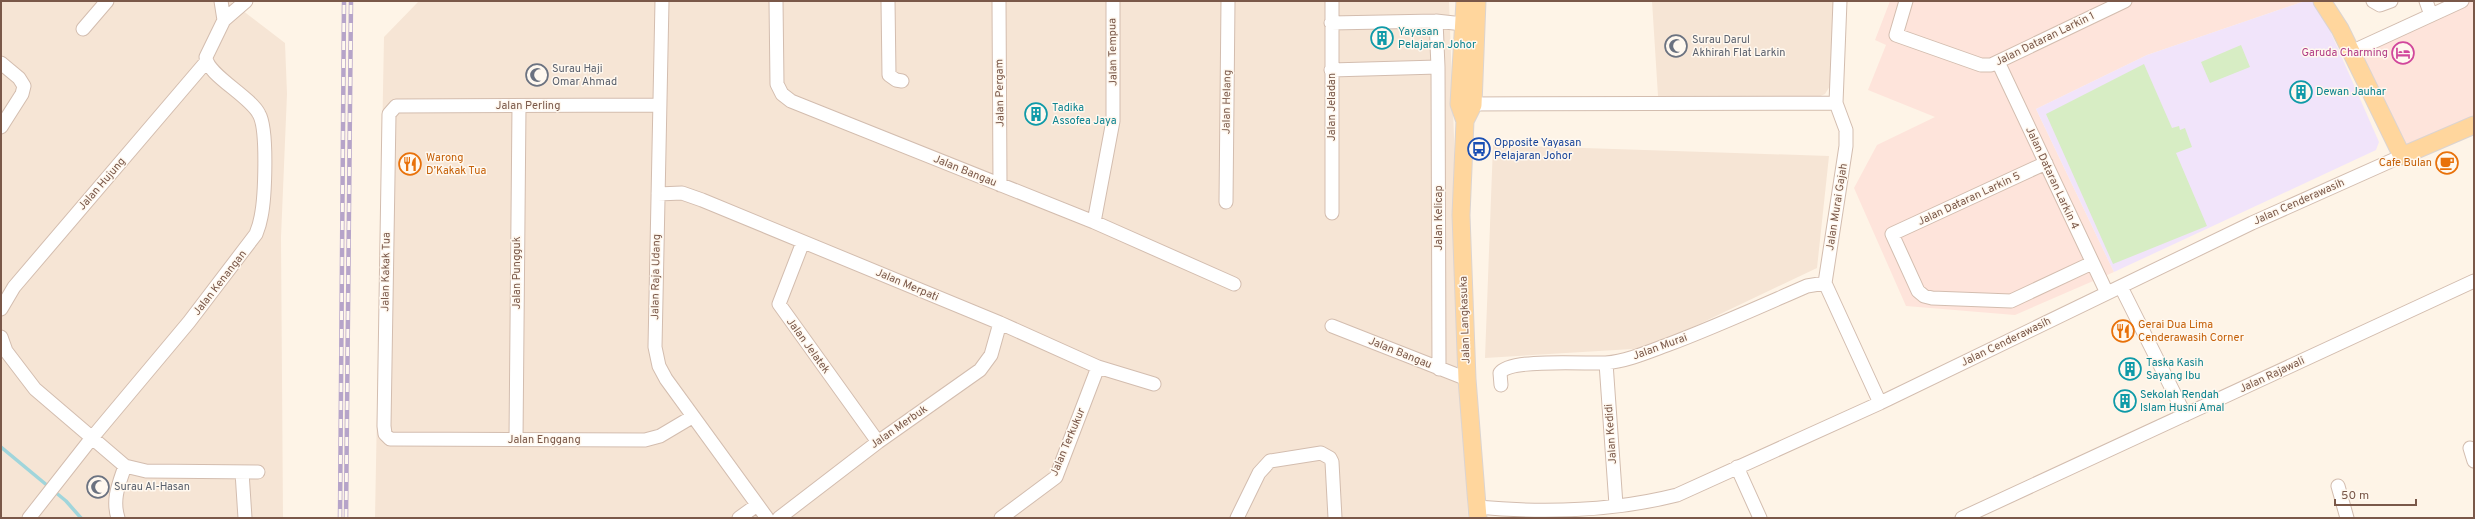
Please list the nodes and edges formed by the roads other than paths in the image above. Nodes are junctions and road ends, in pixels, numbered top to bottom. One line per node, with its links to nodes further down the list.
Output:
1 (108, 1): 27 (street)
2 (221, 1): 23 (street)
3 (246, 1): 23 (street)
4 (662, 1): 38 (street, Jalan Raja Udang)
5 (776, 1): 45 (street, Jalan Bangau)
6 (888, 1): 35 (street)
7 (999, 1): 45 (street, Jalan Pergam)
8 (1113, 1): 49 (street, Jalan Tempua)
9 (1228, 1): 47 (street, Jalan Helang)
10 (1332, 1): 25 (street, Jalan Jeladan)
11 (1840, 1): 36 (street, Jalan Murai Gajah)
12 (1906, 1): 31 (street, Jalan Dataran Larkin 1)
13 (2125, 1): 21 (street, Jalan Dataran Larkin 1)
14 (2322, 1): 28 (main road)
15 (2334, 1): 28 (main road)
16 (2373, 1): 17 (street)
17 (2391, 1)
18 (2426, 1): 22 (street)
19 (2462, 1): 22 (street)
20 (1467, 2): 26 (main road, Jalan Langkasuka); 37 (main road, Jalan Langkasuka)
21 (2108, 4): 31 (street, Jalan Dataran Larkin 1)
22 (2431, 15): 29 (street)
23 (224, 20): 30 (street)
24 (1436, 21): 25 (street); 26 (street); 33 (street, Jalan Kelicap)
25 (1331, 23): 34 (street, Jalan Jeladan)
26 (1464, 24): 37 (main road, Jalan Langkasuka)
27 (83, 28)
28 (2340, 29): 29 (main road)
29 (2350, 52): 43 (main road)
30 (206, 62): 57 (street, Jalan Hujung); 70 (street, Jalan Kenangan)
31 (1998, 62): 44 (street, Jalan Dataran Larkin 4)
32 (1, 63): 42 (street)
33 (1438, 67): 34 (street); 63 (street, Jalan Kelicap)
34 (1331, 70): 48 (street, Jalan Jeladan)
35 (902, 81)
36 (1836, 103): 37 (street); 53 (street, Jalan Murai Gajah)
37 (1466, 104): 64 (main road, Jalan Langkasuka)
38 (660, 105): 40 (street, Jalan Perling); 46 (street, Jalan Raja Udang)
39 (396, 106): 40 (street, Jalan Perling); 71 (street, Jalan Kakak Tua)
40 (519, 106): 72 (street, Jalan Pungguk)
41 (2474, 125): 43 (main road, Jalan Cenderawasih)
42 (1, 127)
43 (2402, 156): 55 (street, Jalan Cenderawasih)
44 (2046, 163): 51 (street, Jalan Dataran Larkin 4); 51 (street, Jalan Dataran Larkin 5)
45 (1000, 185): 49 (street, Jalan Bangau)
46 (658, 194): 50 (street, Jalan Merpati); 69 (street, Jalan Raja Udang)
47 (1226, 202)
48 (1332, 212)
49 (1094, 222): 54 (street, Jalan Bangau)
50 (803, 242): 58 (street, Jalan Merpati); 73 (street, Jalan Jelatek)
51 (2092, 263): 56 (street, Jalan Dataran Larkin 4)
52 (2474, 281): 68 (street, Jalan Rajawali)
53 (1825, 283): 61 (street, Jalan Murai); 67 (street)
54 (1234, 284)
55 (2121, 287): 56 (street, Jalan Cenderawasih); 68 (street)
56 (2107, 294): 67 (street, Jalan Cenderawasih)
57 (1, 309)
58 (1000, 323): 62 (street, Jalan Merpati); 73 (street, Jalan Merbuk)
59 (1332, 326): 63 (street, Jalan Bangau)
60 (1, 337): 70 (street)
61 (1606, 363): 66 (street, Jalan Murai); 82 (street, Jalan Kedidi)
62 (1098, 367): 65 (street, Jalan Merpati); 91 (street, Jalan Terkukur)
63 (1439, 369): 64 (street, Jalan Bangau)
64 (1467, 379): 84 (main road, Jalan Langkasuka)
65 (1154, 384)
66 (1501, 385)
67 (1880, 403): 77 (street, Jalan Cenderawasih)
68 (2185, 415): 96 (street, Jalan Rajawali)
69 (692, 417): 72 (street, Jalan Enggang); 81 (street, Jalan Raja Udang)
70 (91, 439): 76 (street); 85 (street, Jalan Kenangan)
71 (390, 439): 72 (street, Jalan Enggang)
72 (516, 439)
73 (878, 442): 90 (street, Jalan Merbuk)
74 (2470, 448): 75 (street)
75 (2474, 461)
76 (125, 466): 78 (street); 86 (street)
77 (1737, 467): 82 (street, Jalan Cenderawasih); 95 (street)
78 (242, 472): 79 (street); 87 (street)
79 (258, 472)
80 (2338, 486): 97 (street)
81 (756, 505): 88 (street); 89 (street, Jalan Raja Udang)
82 (1616, 505): 83 (street, Jalan Cenderawasih)
83 (1526, 511): 84 (street, Jalan Cenderawasih); 94 (street, Jalan Cenderawasih)
84 (1478, 513)
85 (29, 518)
86 (118, 518)
87 (245, 518)
88 (739, 518)
89 (767, 518)
90 (778, 518)
91 (1001, 518)
92 (1237, 518): 93 (street)
93 (1335, 518)
94 (1497, 518)
95 (1760, 518)
96 (1962, 518)
97 (2347, 518)

